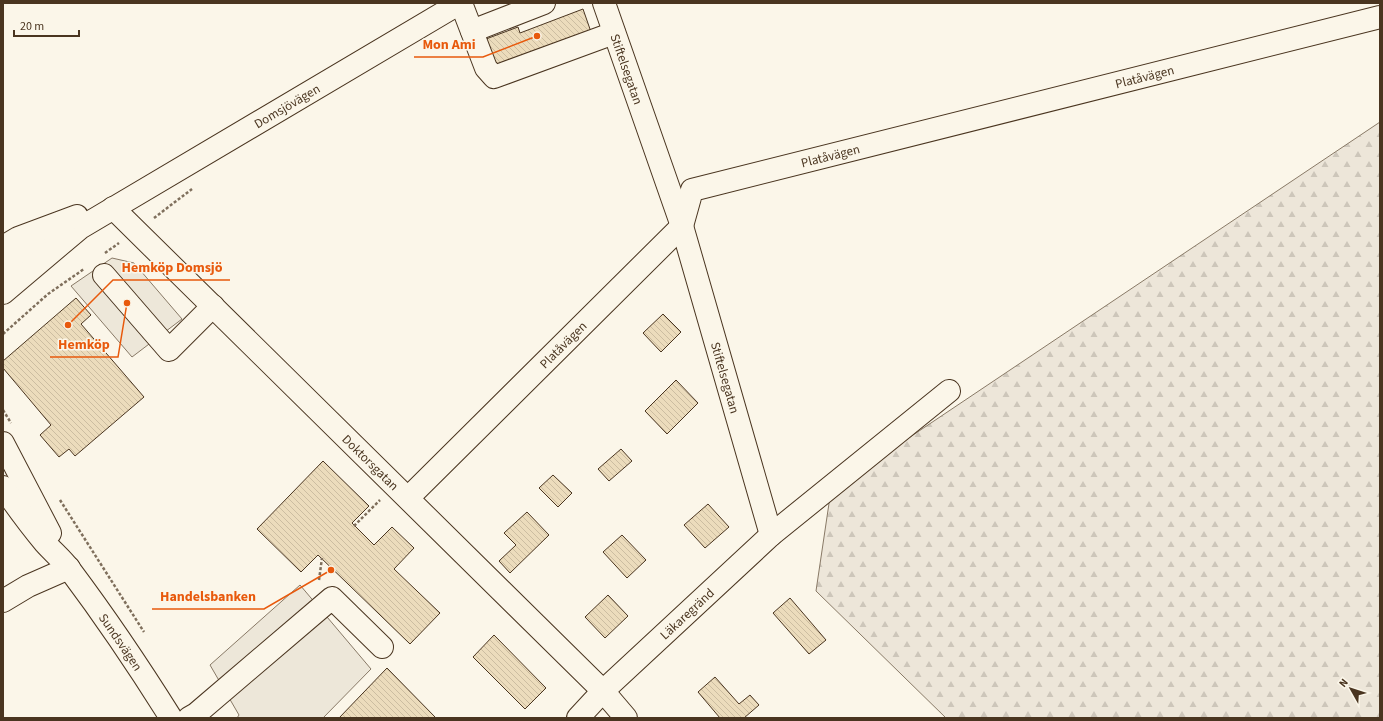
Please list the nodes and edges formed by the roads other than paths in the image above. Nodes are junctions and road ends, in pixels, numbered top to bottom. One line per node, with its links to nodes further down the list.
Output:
1 (460, 3): 5 (street); 7 (street, Domsjövägen)
2 (544, 3): 5 (street)
3 (604, 3): 6 (street, Stiftelsegatan)
4 (1380, 18): 9 (street, Platåvägen)
5 (472, 31): 6 (street)
6 (614, 33): 9 (street, Stiftelsegatan)
7 (113, 208): 8 (street, Domsjövägen); 13 (street, Domsjövägen); 14 (street, Doktorsgatan)
8 (77, 216): 10 (street); 12 (street, Domsjövägen)
9 (682, 226): 18 (street, Platåvägen); 19 (street, Stiftelsegatan)
10 (3, 247)
11 (98, 266): 14 (street)
12 (3, 270)
13 (3, 292)
14 (213, 306): 18 (street, Doktorsgatan)
15 (949, 391): 19 (street)
16 (7, 433): 20 (street)
17 (3, 487): 20 (street)
18 (401, 492): 23 (street, Doktorsgatan)
19 (771, 535): 23 (street, Läkaregränd)
20 (68, 568): 21 (street); 24 (street, Sundsvägen)
21 (3, 601)
22 (382, 647): 25 (street)
23 (603, 691): 26 (street, Läkaregränd); 27 (street, Doktorsgatan)
24 (171, 718)
25 (189, 718)
26 (578, 718)
27 (626, 718)

